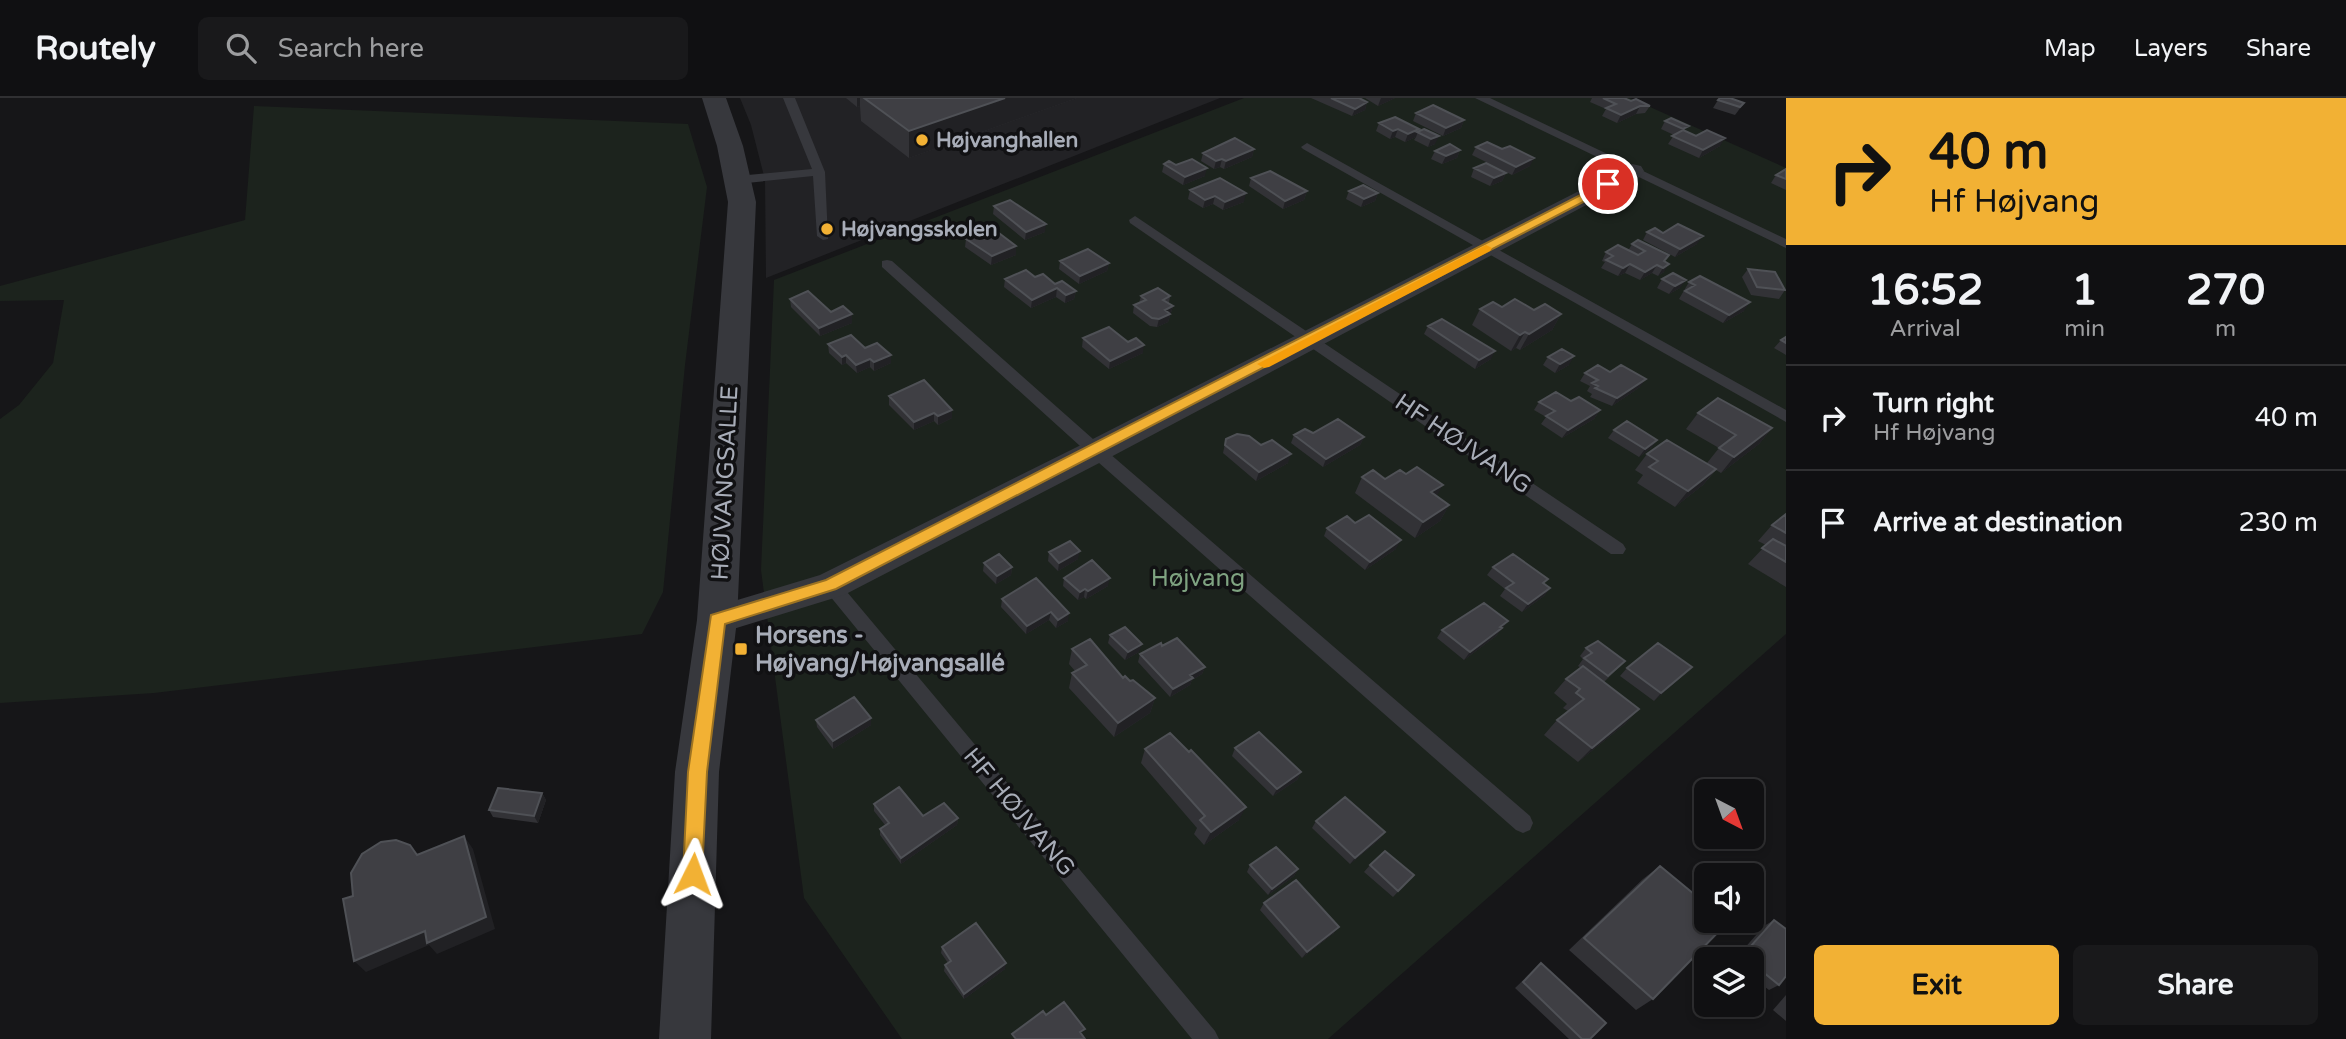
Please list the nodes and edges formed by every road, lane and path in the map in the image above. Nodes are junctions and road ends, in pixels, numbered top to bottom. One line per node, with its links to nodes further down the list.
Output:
1 (715, 98): 7 (street, HØJVANGSALLE)
2 (789, 98): 5 (lane)
3 (1481, 98): 6 (lane)
4 (1307, 147): 11 (lane)
5 (819, 172): 7 (lane); 9 (lane)
6 (1632, 172): 10 (lane); 11 (street)
7 (737, 180): 18 (street, HØJVANGSALLE)
8 (1135, 220): 13 (lane, HF HØJVANG)
9 (823, 236)
10 (1786, 244)
11 (1486, 248): 13 (street); 14 (lane)
12 (887, 264): 15 (lane)
13 (1310, 340): 15 (street); 16 (lane, HF HØJVANG)
14 (1786, 416)
15 (1096, 451): 17 (street); 19 (lane)
16 (1617, 549)
17 (831, 585): 18 (street); 21 (lane, HF HØJVANG)
18 (717, 620): 20 (street, HØJVANGSALLE)
19 (1523, 823)
20 (685, 1039)
21 (1207, 1039)

